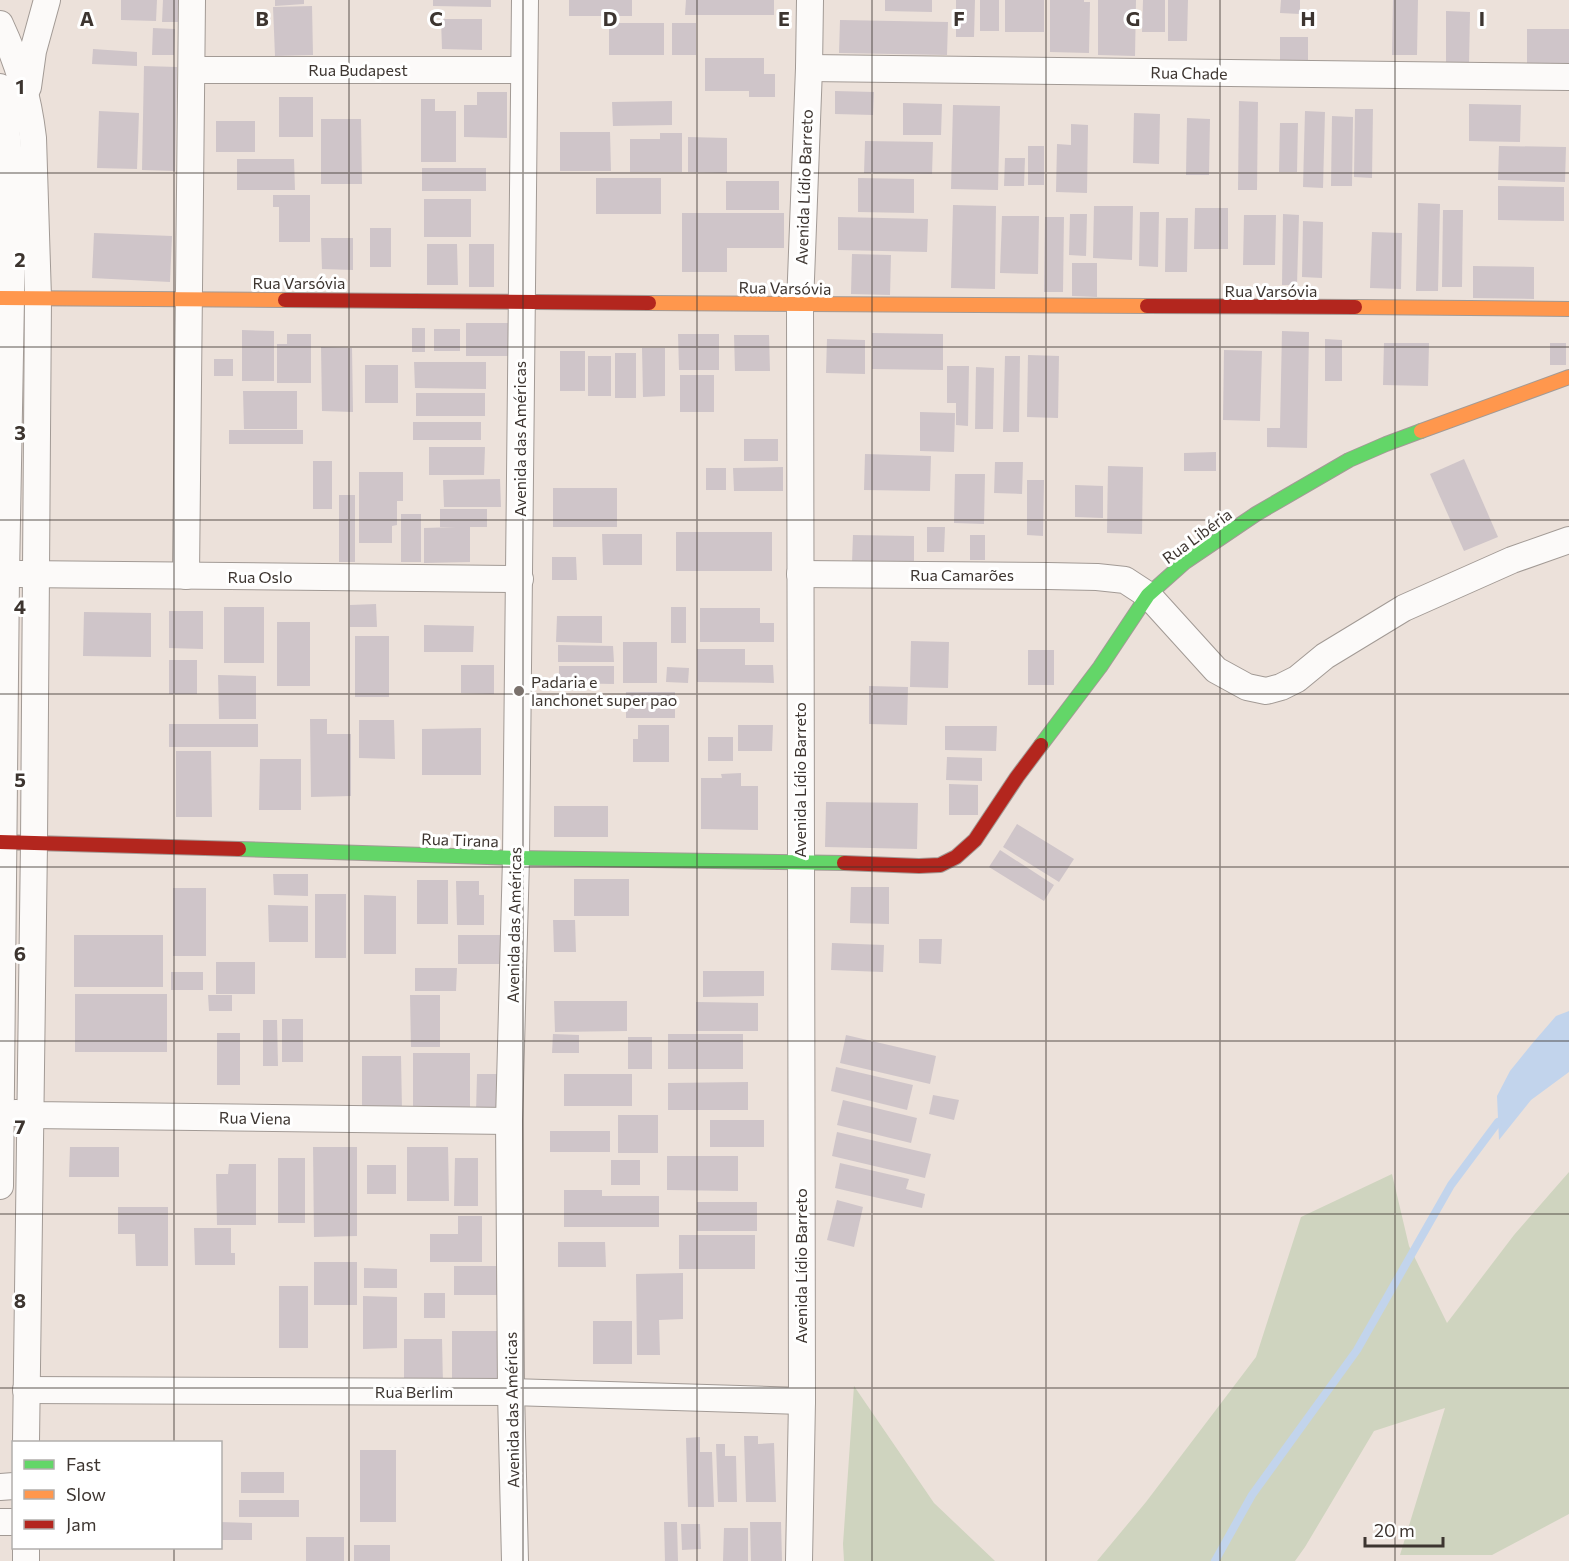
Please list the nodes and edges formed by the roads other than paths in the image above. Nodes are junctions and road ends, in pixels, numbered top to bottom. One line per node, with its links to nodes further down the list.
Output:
1 (46, 0): 11 (street)
2 (192, 0): 7 (street)
3 (525, 0): 8 (street, Avenida das Américas)
4 (810, 0): 6 (street, Avenida Lídio Barreto)
5 (0, 24): 11 (street)
6 (809, 69): 9 (street, Rua Chade); 16 (street, Avenida Lídio Barreto)
7 (192, 70): 8 (street, Rua Budapest); 14 (street)
8 (524, 70): 15 (street, Avenida das Américas)
9 (1569, 77)
10 (0, 87): 12 (street)
11 (27, 96): 13 (street)
12 (5, 298): 13 (street, Rua Varsóvia); 22 (street)
13 (38, 298): 14 (street, Rua Varsóvia); 20 (street)
14 (189, 299): 15 (street, Rua Varsóvia); 23 (street)
15 (521, 301): 16 (street, Rua Varsóvia); 24 (street, Avenida das Américas)
16 (800, 305): 17 (street, Rua Varsóvia); 21 (street, Avenida Lídio Barreto)
17 (1569, 309)
18 (1569, 378): 25 (street, Rua Libéria)
19 (1569, 540): 25 (street)
20 (36, 574): 22 (street, Rua Oslo); 23 (street, Rua Oslo); 27 (street)
21 (800, 574): 25 (street, Rua Camarões); 29 (street, Avenida Lídio Barreto)
22 (3, 575): 26 (street)
23 (186, 576): 24 (street, Rua Oslo)
24 (520, 579): 28 (street, Avenida das Américas)
25 (1148, 595): 30 (street, Rua Libéria)
26 (2, 842): 27 (street, Rua Tirana); 31 (street)
27 (34, 843): 28 (street, Rua Tirana); 32 (street)
28 (516, 858): 29 (street, Rua Tirana); 33 (street, Avenida das Américas)
29 (800, 862): 30 (street, Rua Tirana); 37 (street, Avenida Lídio Barreto)
30 (918, 866)
31 (1, 1112): 32 (street, Rua Viena); 34 (street)
32 (31, 1115): 33 (street, Rua Viena); 35 (street)
33 (510, 1121): 36 (street, Avenida das Américas)
34 (0, 1186)
35 (26, 1390): 36 (street, Rua Berlim); 38 (street)
36 (511, 1392): 37 (street, Rua Berlim); 39 (street, Avenida das Américas)
37 (802, 1401): 40 (street, Avenida Lídio Barreto)
38 (26, 1441)
39 (515, 1561)
40 (799, 1561)

